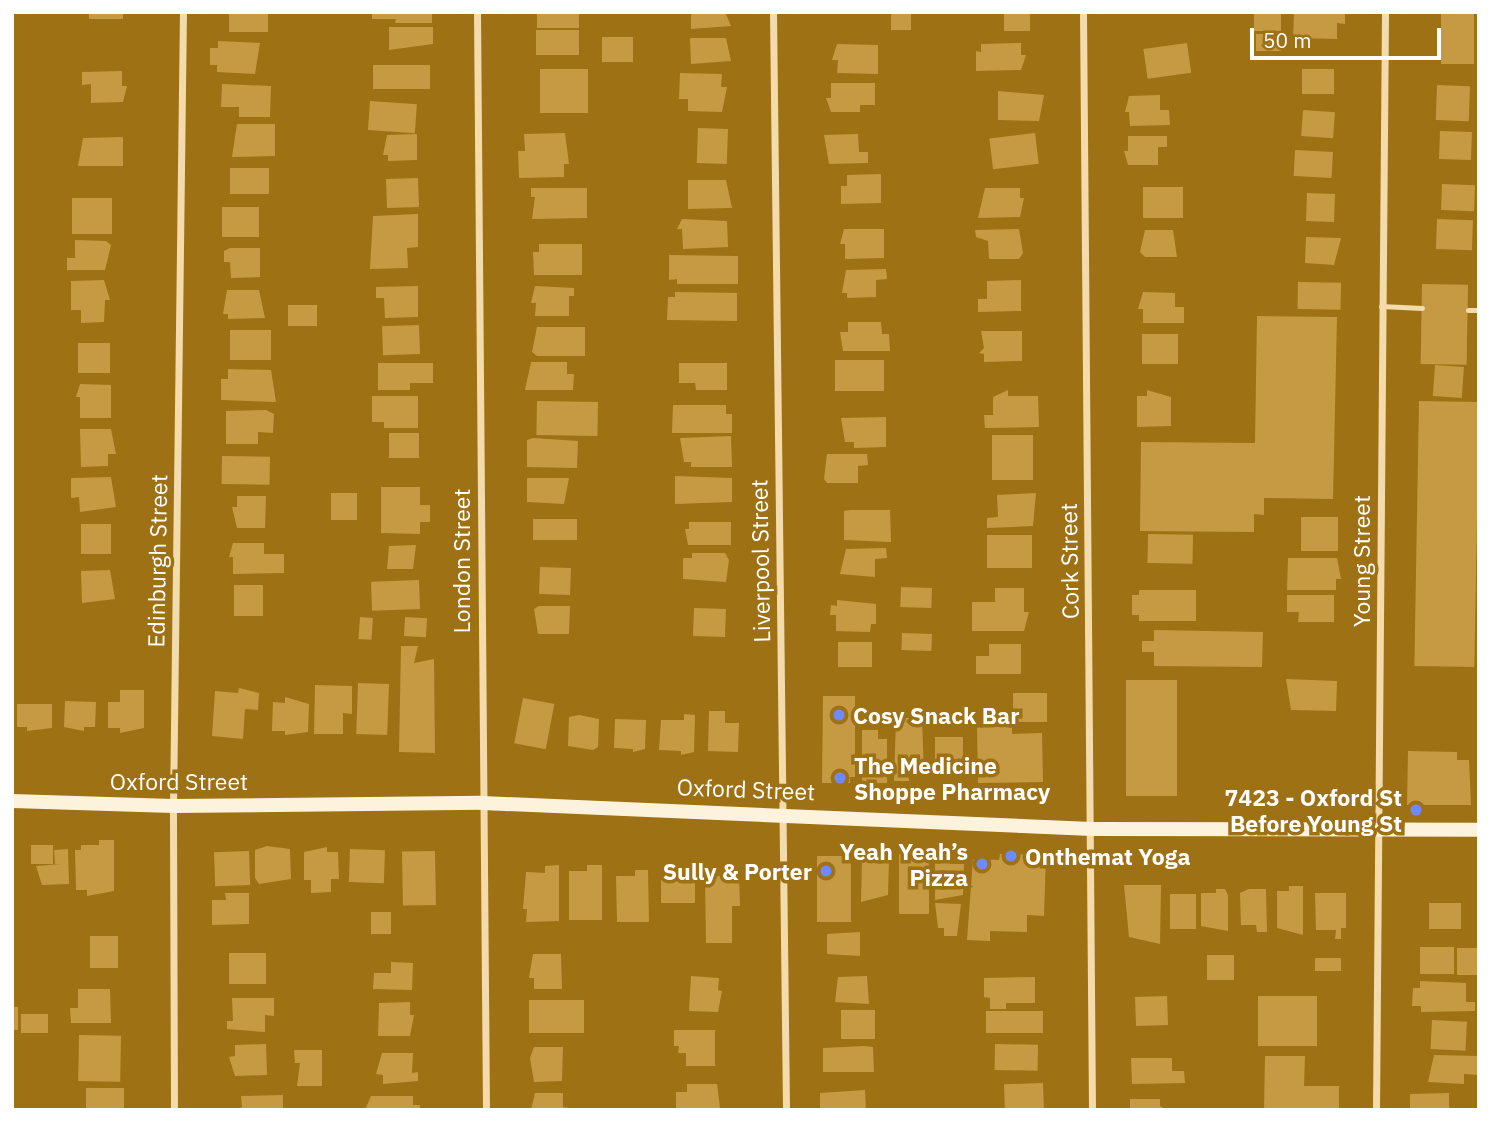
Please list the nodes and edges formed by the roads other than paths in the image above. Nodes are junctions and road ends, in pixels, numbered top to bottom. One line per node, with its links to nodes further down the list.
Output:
1 (183, 12): 12 (street, Edinburgh Street)
2 (477, 12): 11 (street, London Street)
3 (773, 12): 13 (street, Liverpool Street)
4 (1083, 12): 15 (street, Cork Street)
5 (1385, 12): 6 (street, Young Street)
6 (1381, 306): 7 (lane); 14 (street, Young Street)
7 (1422, 307)
8 (1468, 310): 9 (lane)
9 (1479, 310)
10 (12, 801): 12 (main road, Oxford Street)
11 (482, 803): 12 (main road, Oxford Street); 13 (main road, Oxford Street); 18 (street, London Street)
12 (173, 806): 17 (street, Edinburgh Street)
13 (783, 813): 15 (main road, Oxford Street); 19 (street, Liverpool Street)
14 (1379, 827): 15 (main road, Oxford Street); 16 (main road, Oxford Street); 21 (street, Young Street)
15 (1091, 829): 20 (street, Cork Street)
16 (1479, 830)
17 (174, 1110)
18 (486, 1110)
19 (786, 1110)
20 (1092, 1110)
21 (1376, 1110)

